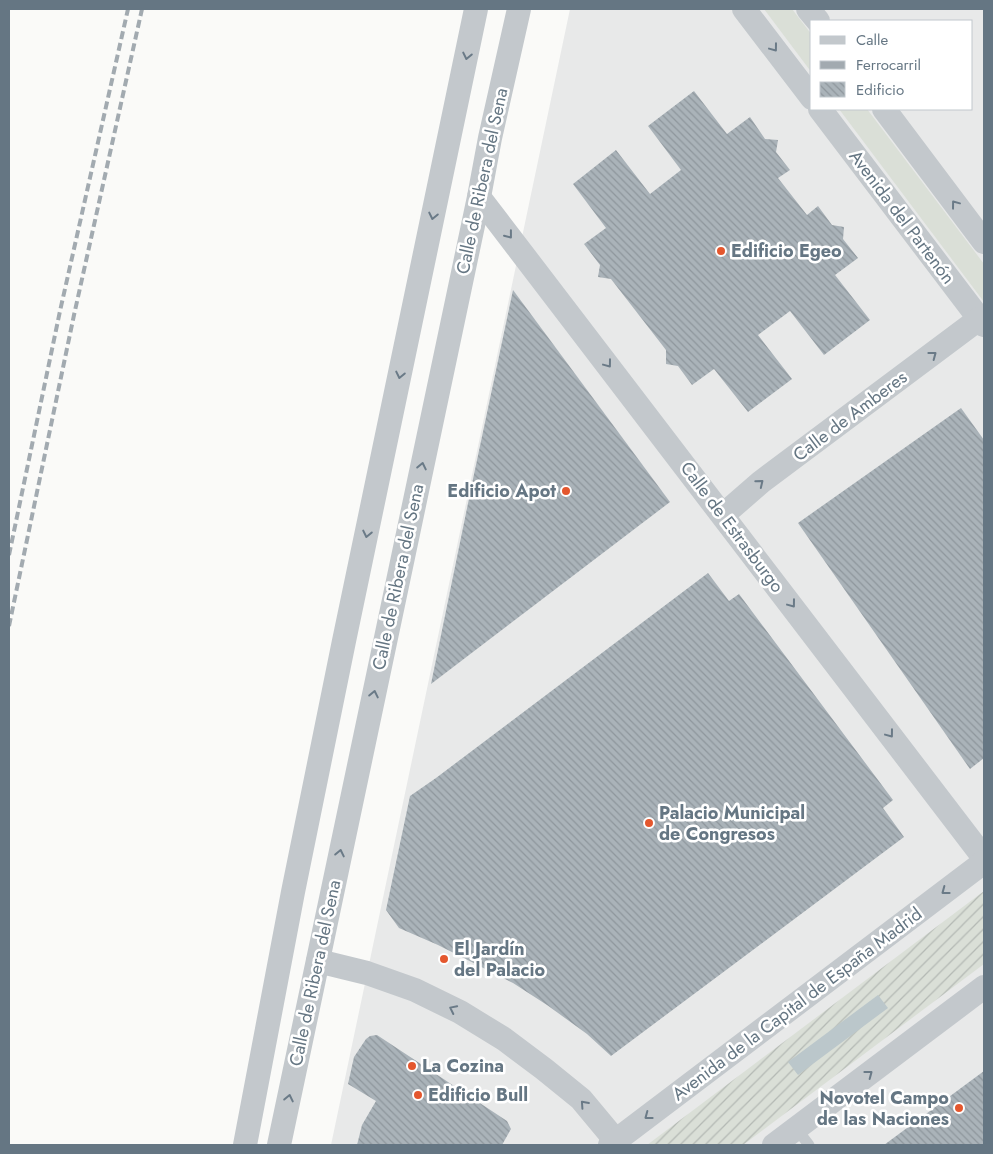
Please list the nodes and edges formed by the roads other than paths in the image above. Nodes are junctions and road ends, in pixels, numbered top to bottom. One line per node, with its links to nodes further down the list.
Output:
1 (476, 9): 19 (street, Calle de Ribera del Sena, one-way to 19)
2 (519, 9): 9 (street, Calle de Ribera del Sena)
3 (744, 9): 6 (street, one-way to 6)
4 (808, 9): 5 (street)
5 (817, 20)
6 (810, 95)
7 (821, 110): 11 (street, Avenida del Partenón)
8 (885, 110): 10 (street, one-way to 8)
9 (479, 197): 12 (street, Calle de Estrasburgo, one-way to 12); 15 (street, Calle de Ribera del Sena, one-way to 9)
10 (984, 242)
11 (982, 322): 12 (street, Calle de Amberes, one-way to 11)
12 (723, 515): 13 (street, Calle de Estrasburgo, one-way to 13)
13 (984, 858)
14 (984, 862): 18 (street, Avenida de la Capital de España Madrid, one-way to 18)
15 (318, 960): 18 (street, one-way to 15); 20 (street, Calle de Ribera del Sena, one-way to 15)
16 (984, 987): 17 (street, one-way to 16)
17 (803, 1137): 21 (street)
18 (613, 1143)
19 (245, 1145)
20 (278, 1145)
21 (774, 1145)

